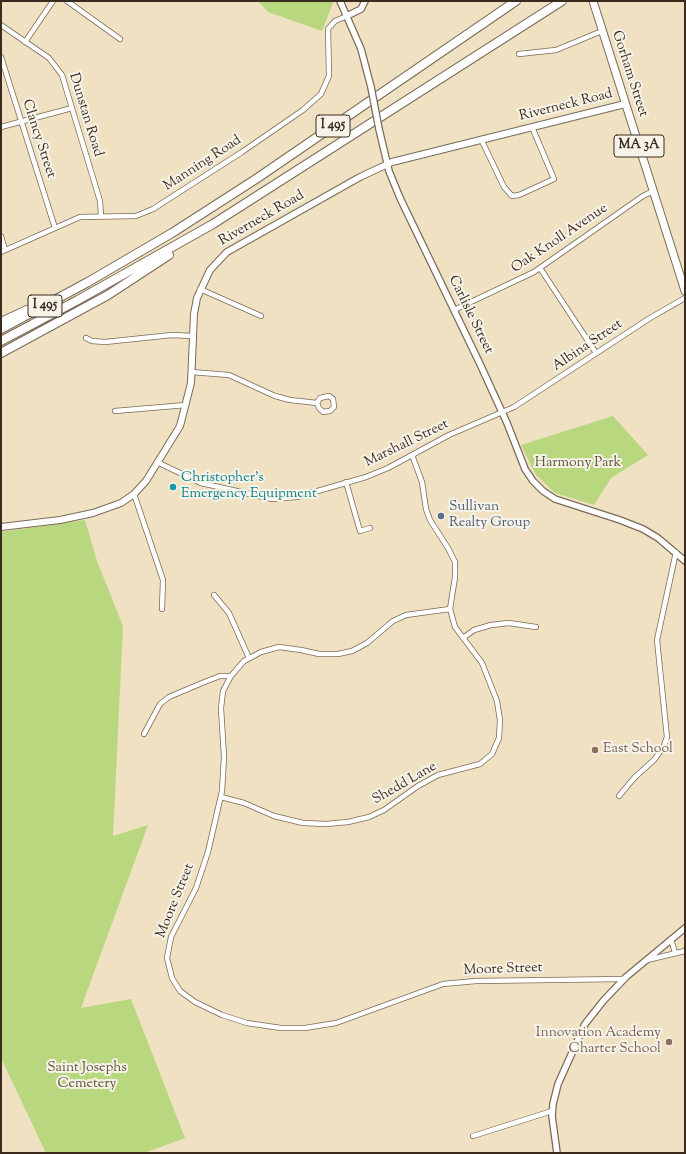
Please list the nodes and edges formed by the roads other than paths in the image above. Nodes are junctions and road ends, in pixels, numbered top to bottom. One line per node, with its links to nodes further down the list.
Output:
1 (53, 1): 14 (street)
2 (67, 1): 13 (street)
3 (340, 1): 8 (street, Carlisle Street)
4 (365, 1): 8 (street)
5 (516, 1): 31 (highway, I 495)
6 (562, 1): 25 (highway, I 495)
7 (593, 1): 12 (main road, Gorham Street / MA 3A)
8 (347, 16): 23 (street, Carlisle Street, bridge); 26 (street, Manning Road)
9 (1, 25): 10 (street, Dunstan Road)
10 (8, 30): 11 (street); 14 (street, Dunstan Road)
11 (1, 31)
12 (602, 32): 15 (street); 17 (main road, Gorham Street / MA 3A)
13 (120, 39)
14 (25, 42): 18 (street, Dunstan Road)
15 (519, 54)
16 (1, 57): 19 (street, Clancy Street)
17 (625, 104): 21 (main road, Riverneck Road); 24 (main road, Gorham Street / MA 3A)
18 (72, 108): 19 (street); 26 (street, Dunstan Road)
19 (22, 121): 20 (street); 27 (street, Clancy Street)
20 (1, 127)
21 (532, 127): 22 (main road, Riverneck Road); 22 (street)
22 (481, 139): 23 (main road, Riverneck Road)
23 (387, 164): 32 (main road, Riverneck Road); 35 (street, Carlisle Street)
24 (653, 191): 30 (street, Oak Knoll Avenue); 33 (main road, Gorham Street / MA 3A)
25 (243, 205): 41 (highway, I 495); 42 (highway)
26 (101, 216): 27 (street, Manning Road)
27 (55, 228): 29 (street, Manning Road)
28 (1, 236): 29 (street)
29 (3, 251)
30 (540, 268): 35 (street, Oak Knoll Avenue); 43 (street)
31 (88, 282): 37 (highway); 38 (highway, I 495)
32 (200, 289): 36 (street); 39 (main road, Riverneck Road)
33 (685, 291)
34 (685, 298): 43 (street, Albina Street)
35 (454, 310): 48 (street, Carlisle Street)
36 (261, 316)
37 (1, 322)
38 (1, 329)
39 (193, 336): 40 (street); 44 (main road, Riverneck Road)
40 (86, 338)
41 (1, 341)
42 (1, 353)
43 (596, 353): 48 (street, Albina Street)
44 (192, 372): 45 (street); 46 (main road, Riverneck Road)
45 (318, 403)
46 (186, 405): 47 (street); 50 (main road, Riverneck Road)
47 (115, 411)
48 (503, 412): 49 (street, Marshall Street); 55 (street, Carlisle Street)
49 (412, 455): 51 (street, Marshall Street); 59 (street, Shedd Lane)
50 (159, 463): 51 (street, Marshall Street); 52 (main road, Riverneck Road)
51 (346, 482): 54 (street)
52 (134, 494): 53 (main road, Riverneck Road); 58 (street)
53 (1, 527)
54 (370, 528)
55 (676, 552): 56 (street, Carlisle Street); 65 (street)
56 (685, 561)
57 (214, 595): 62 (street)
58 (162, 609)
59 (450, 609): 61 (street, Shedd Lane); 62 (street, Moore Street)
60 (536, 627): 61 (street)
61 (463, 638): 66 (street, Shedd Lane)
62 (249, 658): 63 (street, Moore Street)
63 (231, 676): 64 (street); 66 (street, Moore Street)
64 (144, 734)
65 (619, 796)
66 (221, 797): 72 (street, Moore Street)
67 (685, 928): 68 (street)
68 (671, 939): 70 (street); 71 (street)
69 (685, 951): 70 (street)
70 (675, 953): 71 (street)
71 (645, 960): 72 (street)
72 (624, 979): 73 (street)
73 (552, 1111): 74 (street); 75 (street)
74 (473, 1136)
75 (557, 1153)

